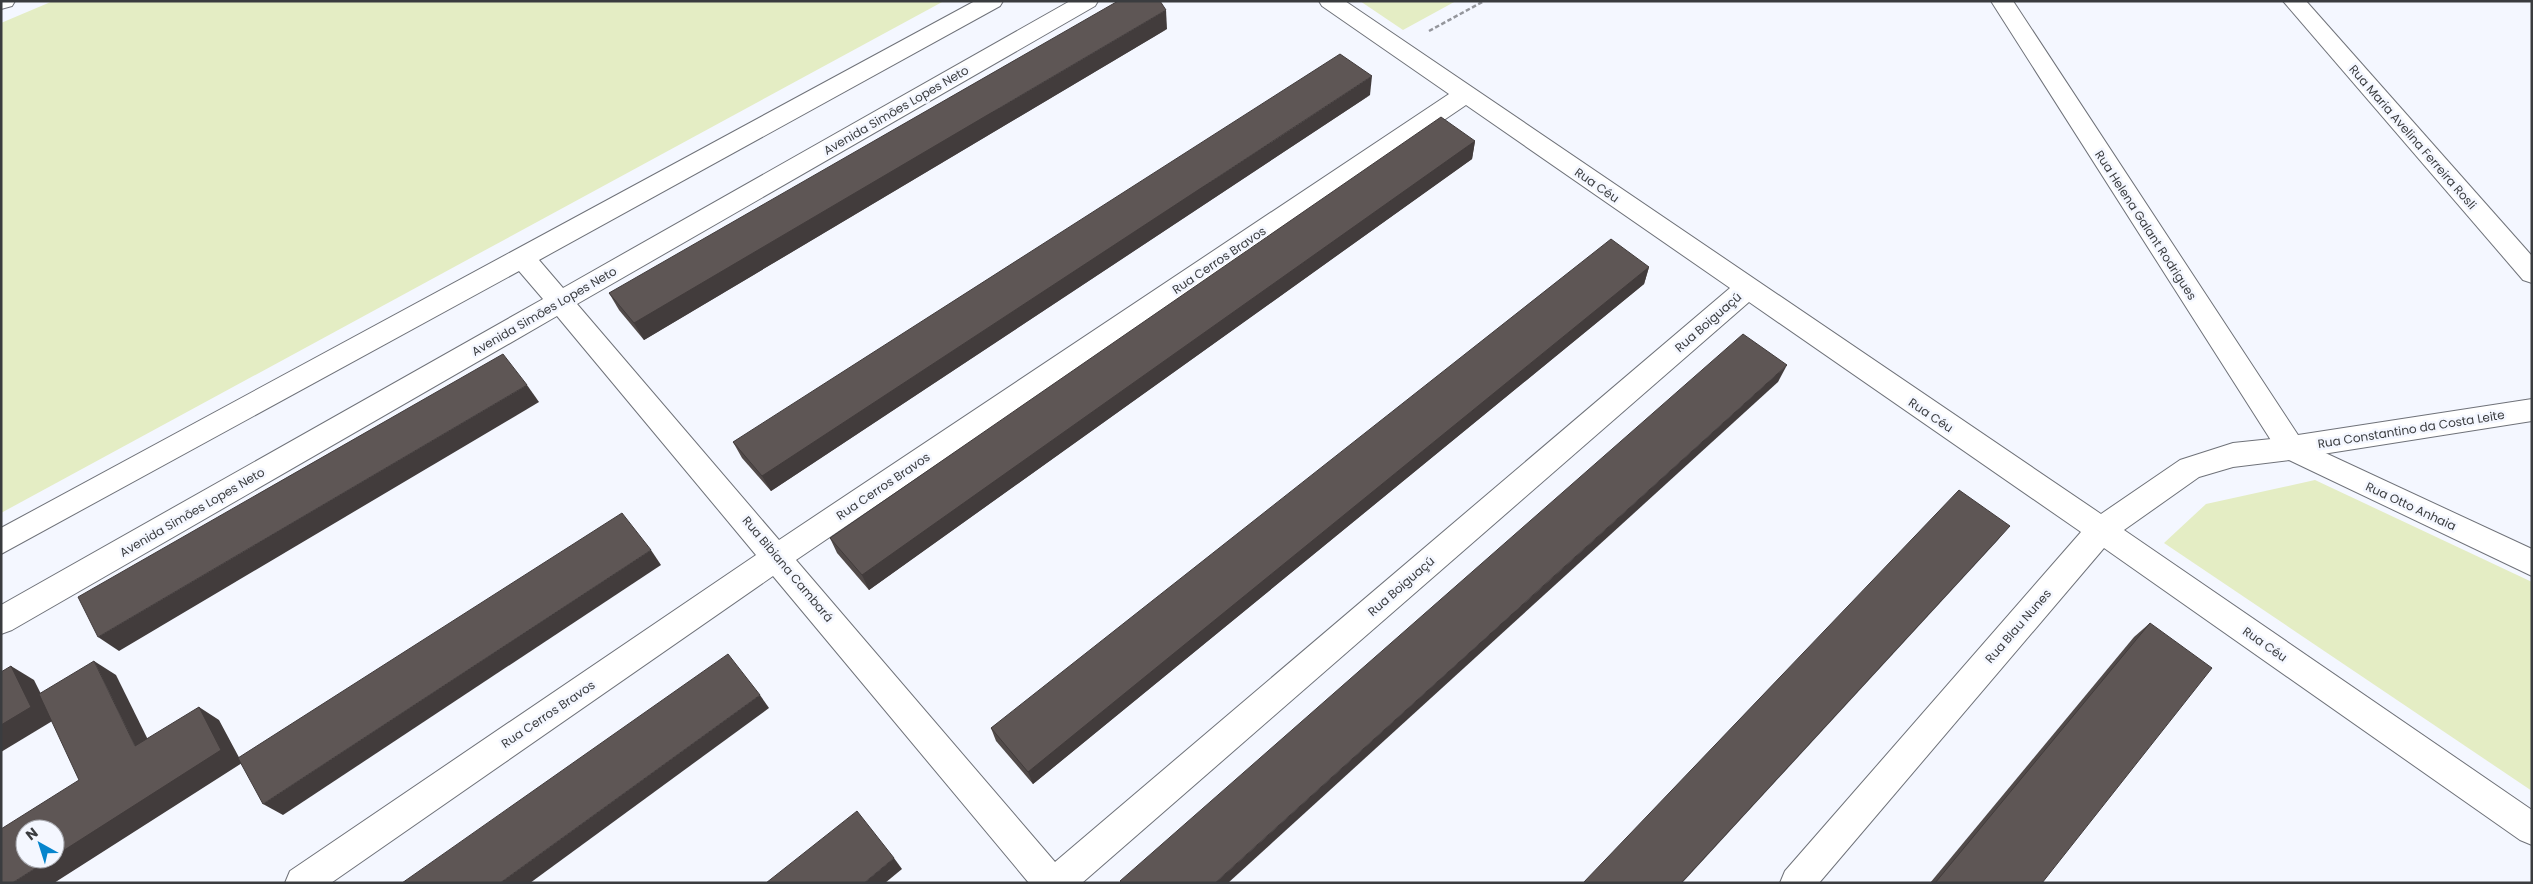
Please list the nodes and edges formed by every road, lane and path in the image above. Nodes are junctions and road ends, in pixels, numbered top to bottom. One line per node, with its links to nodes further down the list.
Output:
1 (992, 1): 9 (street)
2 (1087, 1): 12 (street, Avenida Simões Lopes Neto)
3 (1330, 1): 7 (street, Rua Céu)
4 (1484, 1): 7 (path)
5 (2002, 1): 14 (street, Rua Helena Galant Rodrigues)
6 (2294, 1): 10 (street, Rua Maria Avelina Ferreira Rosli)
7 (1397, 47): 8 (street, Rua Céu)
8 (1466, 94): 11 (street, Rua Céu); 17 (street, Rua Cerros Bravos)
9 (522, 257): 12 (street, Rua Bibiana Cambará); 16 (street)
10 (2532, 273)
11 (1746, 289): 15 (street, Rua Céu); 23 (street, Rua Boiguaçú)
12 (560, 302): 17 (street, Rua Bibiana Cambará); 19 (street, Avenida Simões Lopes Neto)
13 (2532, 410): 14 (street, Rua Constantino da Costa Leite)
14 (2291, 448): 15 (street, Rua Blau Nunes); 18 (street, Rua Otto Anhaia)
15 (2101, 530): 20 (street, Rua Céu); 24 (street, Rua Blau Nunes)
16 (1, 542)
17 (777, 557): 21 (street, Rua Cerros Bravos); 22 (street, Rua Bibiana Cambará)
18 (2532, 563)
19 (1, 621)
20 (2532, 829)
21 (302, 883)
22 (1051, 883)
23 (1056, 883)
24 (1797, 883)

